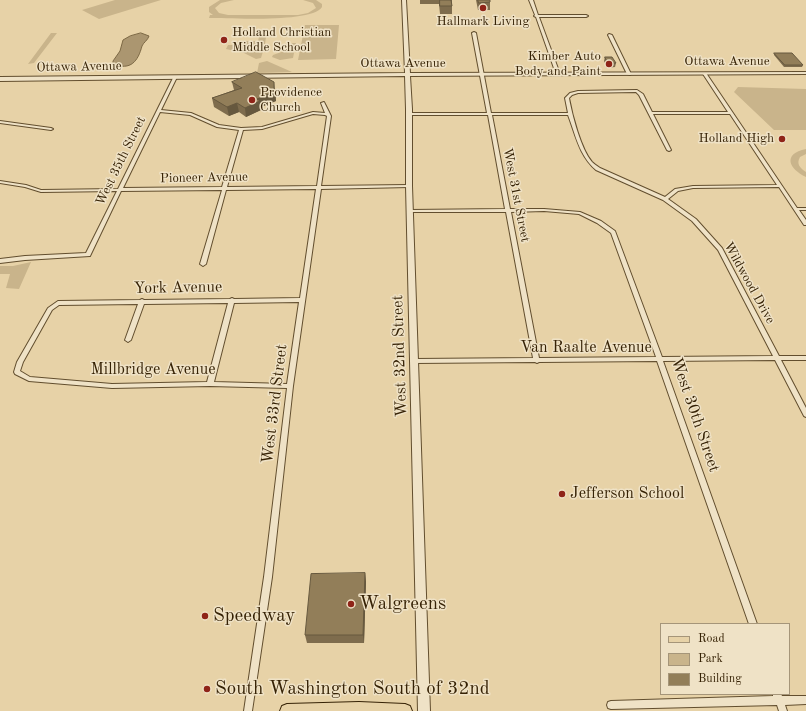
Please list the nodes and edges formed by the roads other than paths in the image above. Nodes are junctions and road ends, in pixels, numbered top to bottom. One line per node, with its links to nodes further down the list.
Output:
1 (404, 0): 12 (street, West 32nd Street)
2 (531, 0): 3 (street)
3 (536, 16): 4 (street); 9 (street)
4 (586, 16)
5 (474, 32): 8 (street, West 31st Street)
6 (610, 36): 10 (street)
7 (806, 73): 11 (street, Ottawa Avenue)
8 (482, 74): 9 (street, Ottawa Avenue); 12 (street, Ottawa Avenue); 20 (street, West 31st Street)
9 (558, 74): 10 (street, Ottawa Avenue)
10 (629, 74): 11 (street, Ottawa Avenue)
11 (705, 74): 18 (street)
12 (408, 75): 13 (street, Ottawa Avenue); 19 (street, West 32nd Street)
13 (174, 77): 14 (street, Ottawa Avenue); 16 (street, West 35th Street)
14 (0, 79)
15 (323, 103): 22 (street)
16 (158, 111): 25 (street); 32 (street, West 35th Street)
17 (650, 113): 18 (street); 21 (street, Wildwood Drive); 26 (street)
18 (731, 113): 29 (street)
19 (409, 114): 20 (street); 28 (street, West 32nd Street)
20 (489, 114): 21 (street); 36 (street, West 31st Street)
21 (570, 114): 33 (street, Wildwood Drive)
22 (329, 116): 25 (street); 30 (street, West 33rd Street)
23 (0, 122): 24 (street)
24 (51, 129)
25 (241, 129): 31 (street)
26 (669, 150)
27 (0, 182): 32 (street, Pioneer Avenue)
28 (409, 186): 30 (street, Pioneer Avenue); 37 (street, West 32nd Street)
29 (780, 186): 33 (street); 34 (street)
30 (318, 187): 31 (street, Pioneer Avenue); 42 (street, West 33rd Street)
31 (224, 188): 32 (street, Pioneer Avenue); 40 (street)
32 (120, 190): 39 (street, West 35th Street)
33 (666, 199): 46 (street, Wildwood Drive)
34 (796, 209): 35 (street); 38 (street)
35 (806, 209)
36 (508, 211): 37 (street, West 30th Street); 47 (street, West 30th Street); 48 (street, West 31st Street)
37 (410, 212): 49 (street, West 32nd Street)
38 (806, 224)
39 (0, 261)
40 (203, 264)
41 (232, 300): 42 (street, York Avenue); 43 (street, York Avenue); 51 (street)
42 (302, 300): 52 (street, West 33rd Street)
43 (142, 301): 44 (street); 50 (street, York Avenue)
44 (128, 340)
45 (806, 358): 46 (street, Van Raalte Avenue)
46 (778, 359): 47 (street, Van Raalte Avenue); 53 (street, Wildwood Drive)
47 (660, 360): 48 (street, Van Raalte Avenue); 54 (street, West 30th Street)
48 (537, 361): 49 (street, Van Raalte Avenue)
49 (415, 362): 61 (street, West 32nd Street)
50 (17, 372): 51 (street, Millbridge Avenue)
51 (210, 384): 52 (street, Millbridge Avenue)
52 (290, 386): 58 (street, West 33rd Street)
53 (806, 414)
54 (753, 623)
55 (778, 698): 56 (street); 57 (street); 62 (street)
56 (806, 700)
57 (612, 705)
58 (248, 711)
59 (287, 711): 60 (main road)
60 (404, 711)
61 (424, 711)
62 (783, 711)

